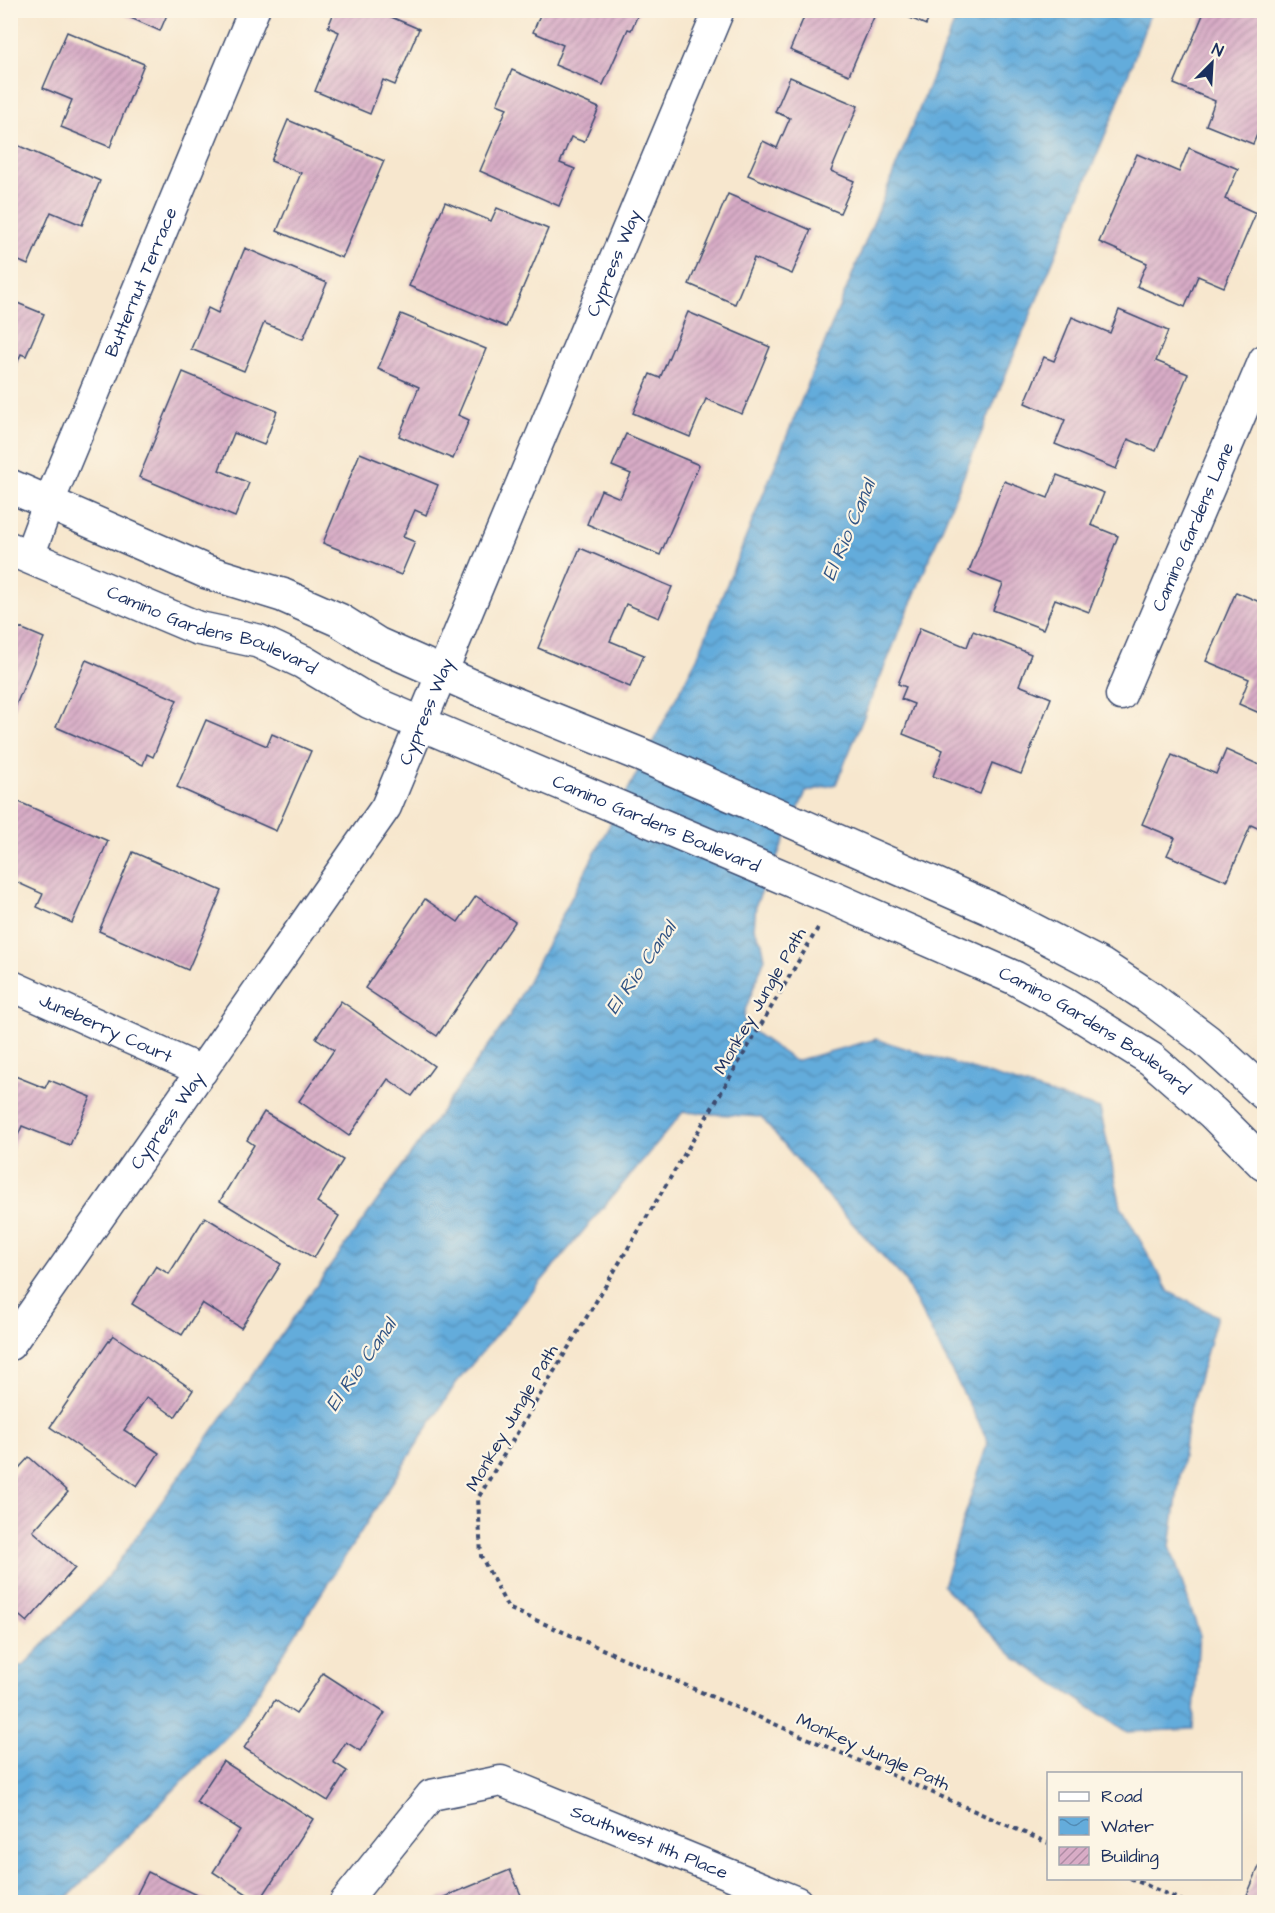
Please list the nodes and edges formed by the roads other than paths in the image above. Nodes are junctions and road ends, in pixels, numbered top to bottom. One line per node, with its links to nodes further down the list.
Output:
1 (254, 10): 5 (street, Butternut Terrace)
2 (719, 10): 7 (street, Cypress Way)
3 (1264, 360): 8 (street, Camino Gardens Lane)
4 (10, 486): 5 (street)
5 (49, 502): 6 (street, Butternut Terrace); 7 (street)
6 (20, 553): 9 (street, Camino Gardens Boulevard)
7 (442, 673): 9 (street, Cypress Way); 10 (street)
8 (1121, 694)
9 (421, 723): 11 (street, Camino Gardens Boulevard); 13 (street, Cypress Way)
10 (1040, 932): 11 (street); 14 (street)
11 (1015, 978): 15 (street, Camino Gardens Boulevard)
12 (10, 985): 13 (street, Juneberry Court)
13 (202, 1071): 16 (street, Cypress Way)
14 (1264, 1093)
15 (1264, 1164)
16 (10, 1346)
17 (345, 1902): 18 (street, Southwest 11th Place)
18 (797, 1902)

